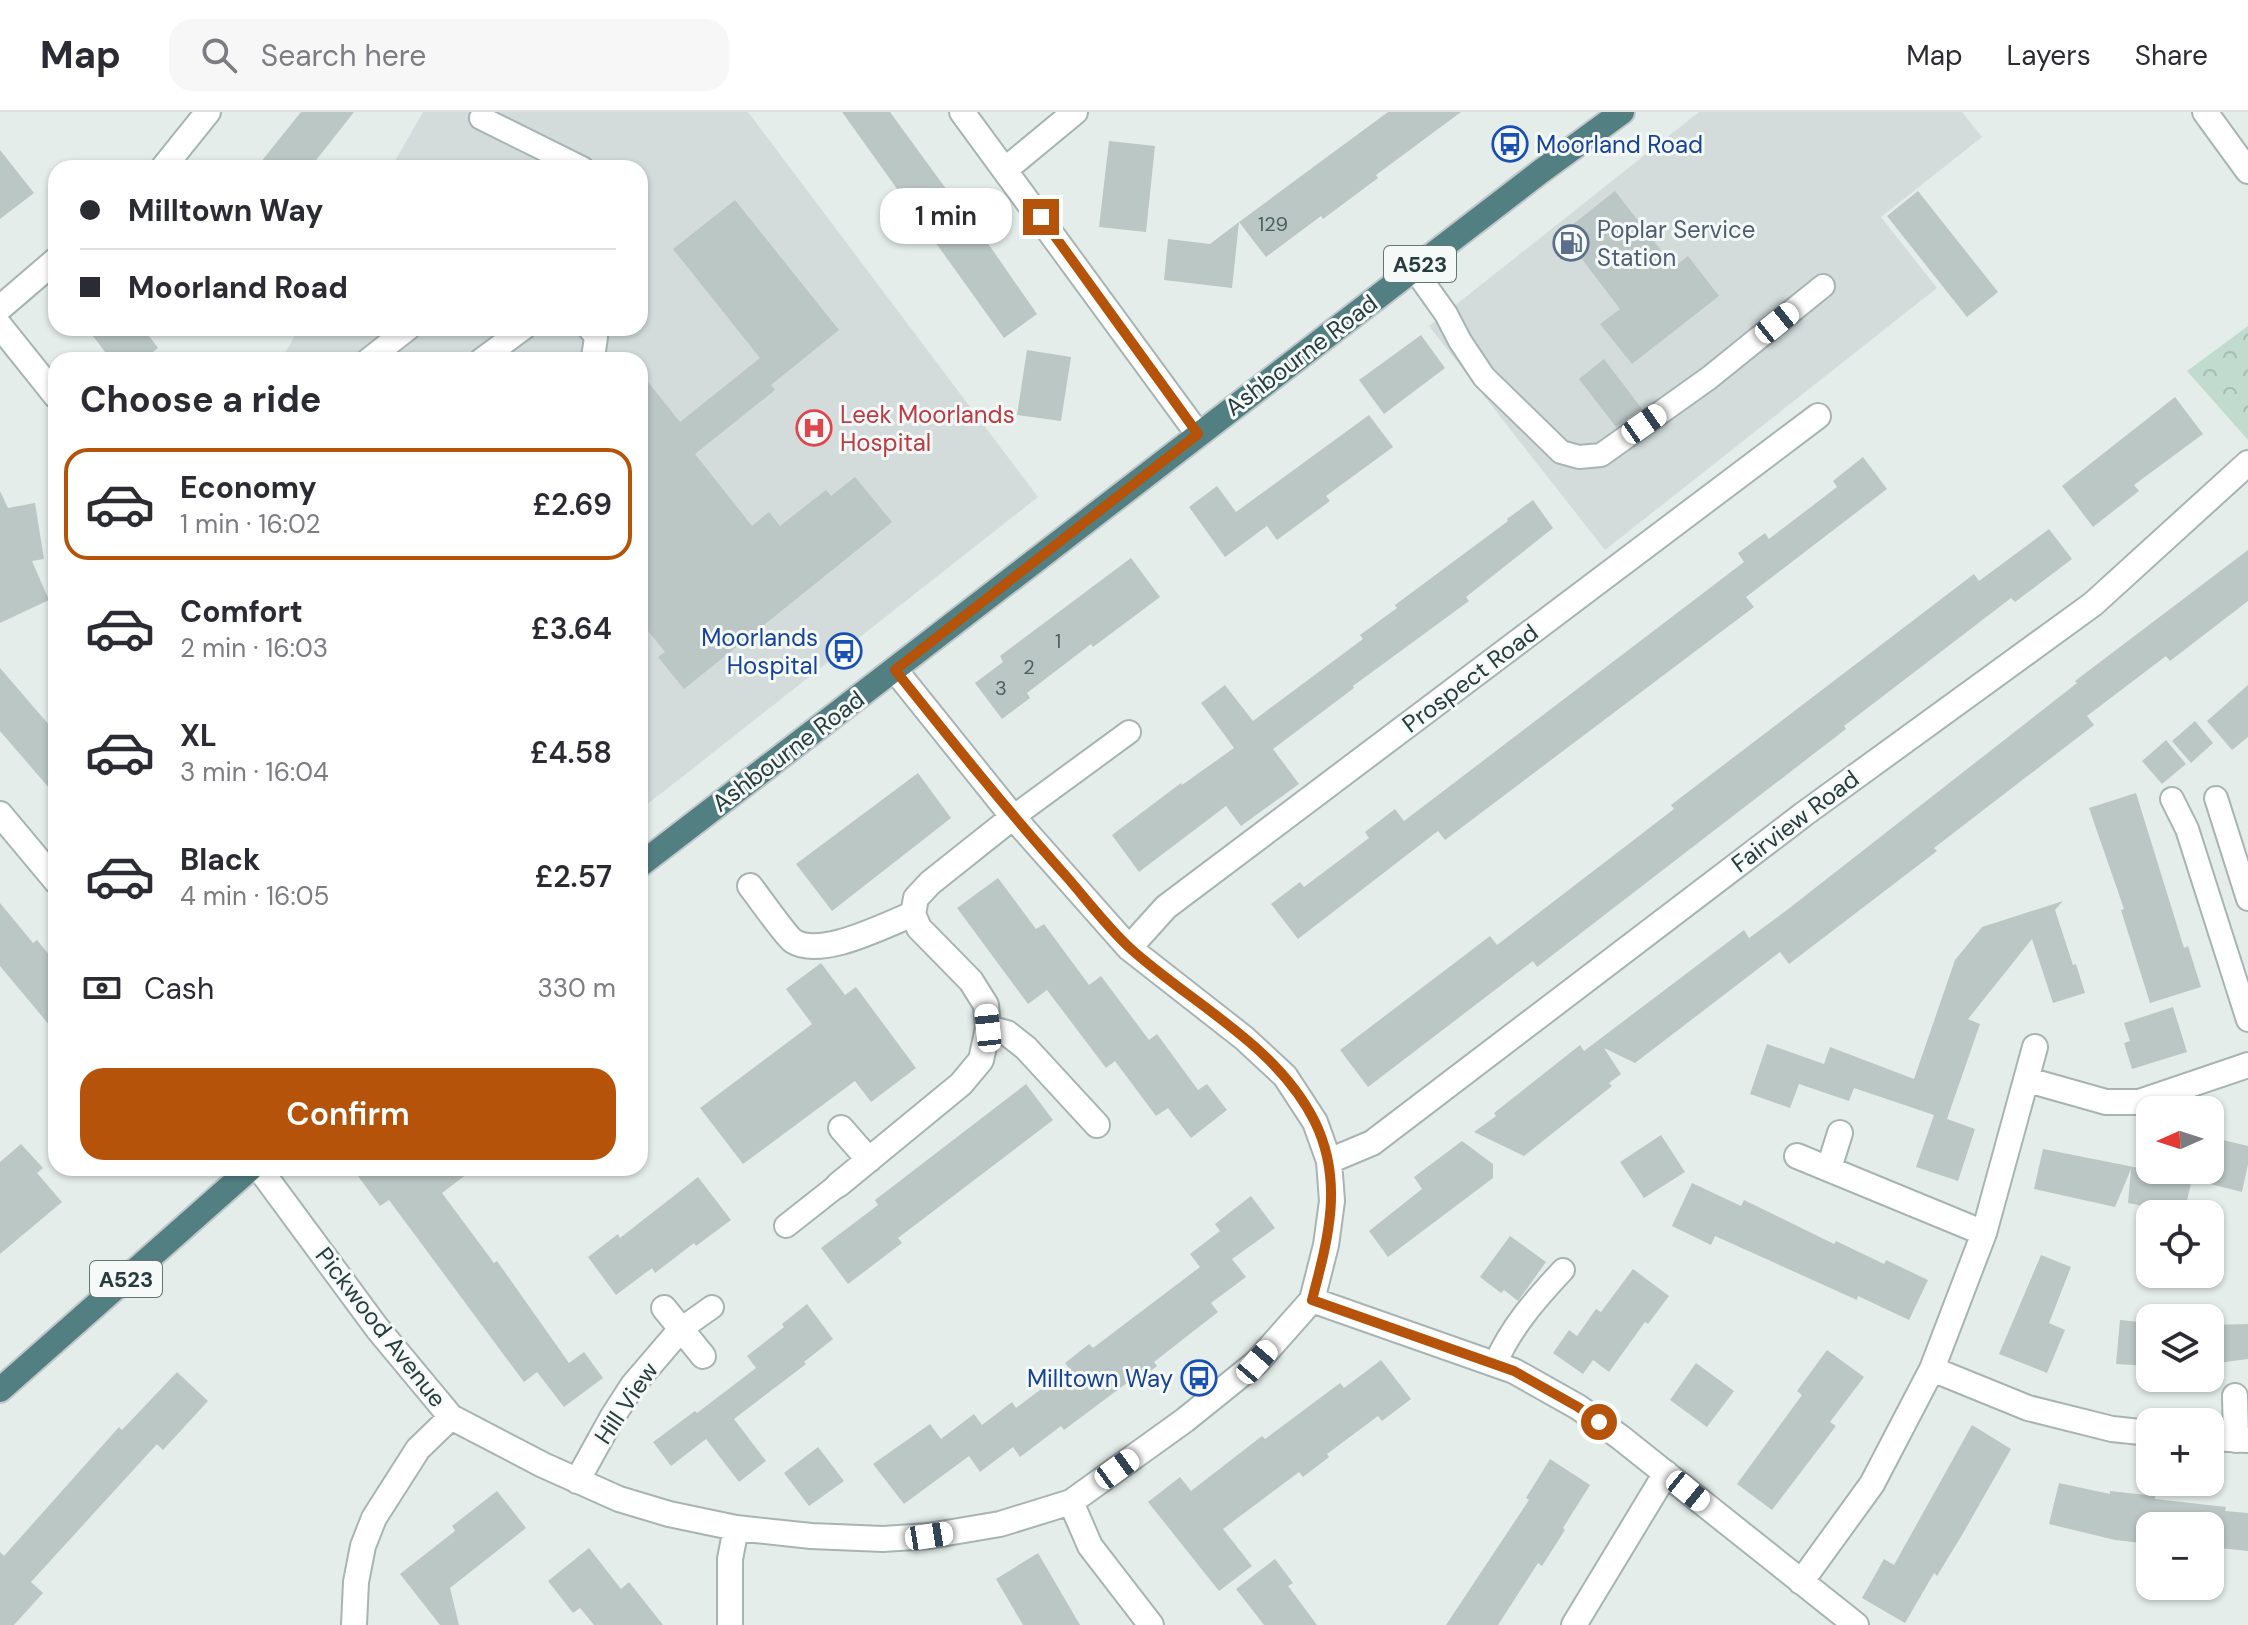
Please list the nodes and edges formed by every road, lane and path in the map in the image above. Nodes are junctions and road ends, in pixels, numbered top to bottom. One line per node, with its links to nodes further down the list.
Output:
1 (208, 112): 7 (street)
2 (962, 112): 9 (street)
3 (1075, 112): 9 (street)
4 (1622, 112): 12 (highway, Ashbourne Road / A523)
5 (2205, 112): 10 (street)
6 (481, 118): 8 (lane)
7 (169, 160)
8 (566, 160)
9 (1006, 169): 22 (street)
10 (2248, 171)
11 (48, 267): 14 (street)
12 (1414, 269): 13 (lane); 22 (highway, Ashbourne Road / A523)
13 (1823, 286)
14 (0, 308)
15 (0, 326): 20 (street)
16 (399, 336): 18 (lane)
17 (513, 336): 19 (lane)
18 (378, 352)
19 (492, 352)
20 (48, 386)
21 (1818, 416): 35 (street, Prospect Road)
22 (1198, 434): 24 (highway, Ashbourne Road / A523)
23 (2248, 463): 46 (street, Fairview Road)
24 (895, 670): 29 (street, Pickwood Avenue); 30 (highway, Ashbourne Road / A523)
25 (1129, 732): 29 (lane)
26 (2216, 798): 33 (lane)
27 (2172, 799): 36 (lane)
28 (0, 814): 31 (street)
29 (1013, 817): 34 (street); 35 (street, Pickwood Avenue)
30 (648, 859)
31 (48, 871)
32 (750, 886): 34 (street)
33 (2248, 899)
34 (913, 914): 37 (street)
35 (1129, 948): 46 (street, Pickwood Avenue)
36 (2248, 1020)
37 (988, 1028): 41 (street); 45 (street)
38 (2035, 1047): 40 (street)
39 (2248, 1065): 40 (street)
40 (2028, 1080): 52 (street)
41 (1097, 1125)
42 (841, 1128): 45 (street)
43 (1840, 1133): 47 (street)
44 (1797, 1156): 47 (street)
45 (869, 1160): 50 (street)
46 (1329, 1161): 54 (street, Pickwood Avenue)
47 (1829, 1168): 52 (street)
48 (242, 1176): 61 (highway, A523)
49 (265, 1176): 63 (street, Pickwood Avenue)
50 (838, 1185): 51 (lane)
51 (786, 1226)
52 (1984, 1233): 60 (street)
53 (1563, 1270): 59 (lane)
54 (1312, 1300): 59 (street); 68 (street, Pickwood Avenue)
55 (712, 1307): 57 (lane)
56 (664, 1308): 57 (street)
57 (681, 1329): 58 (street); 67 (street, Hill View)
58 (703, 1356)
59 (1495, 1364): 66 (street)
60 (1932, 1369): 64 (street); 70 (street)
61 (4, 1377)
62 (2235, 1396): 65 (street)
63 (451, 1417): 67 (street, Pickwood Avenue); 71 (street)
64 (2136, 1432)
65 (2242, 1440)
66 (1666, 1473): 70 (street); 74 (street)
67 (577, 1481): 69 (street, Pickwood Avenue)
68 (1071, 1502): 69 (street, Pickwood Avenue); 73 (street)
69 (736, 1528): 72 (street)
70 (1801, 1582): 75 (street)
71 (354, 1625)
72 (730, 1625)
73 (1151, 1625)
74 (1574, 1625)
75 (1856, 1625)

